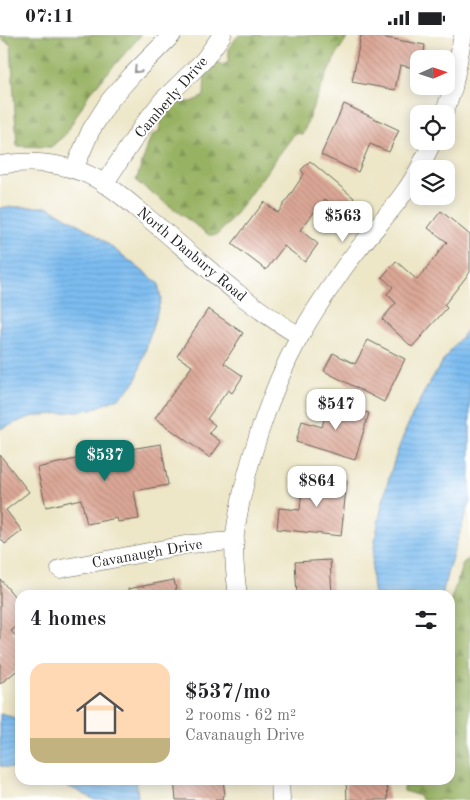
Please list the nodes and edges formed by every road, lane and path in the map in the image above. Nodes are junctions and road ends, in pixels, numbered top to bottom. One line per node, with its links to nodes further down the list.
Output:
1 (172, 35): 6 (street, one-way to 6)
2 (222, 35): 7 (street, Camberly Drive)
3 (463, 35): 4 (street)
4 (447, 105)
5 (0, 165): 6 (street, North Danbury Road)
6 (79, 171): 7 (street, North Danbury Road)
7 (104, 184): 9 (street, North Danbury Road)
8 (410, 184): 9 (street)
9 (300, 336): 10 (street)
10 (235, 541): 11 (street, Cavanaugh Drive); 12 (street)
11 (60, 569)
12 (237, 590)
13 (280, 785): 14 (street)
14 (281, 800)

